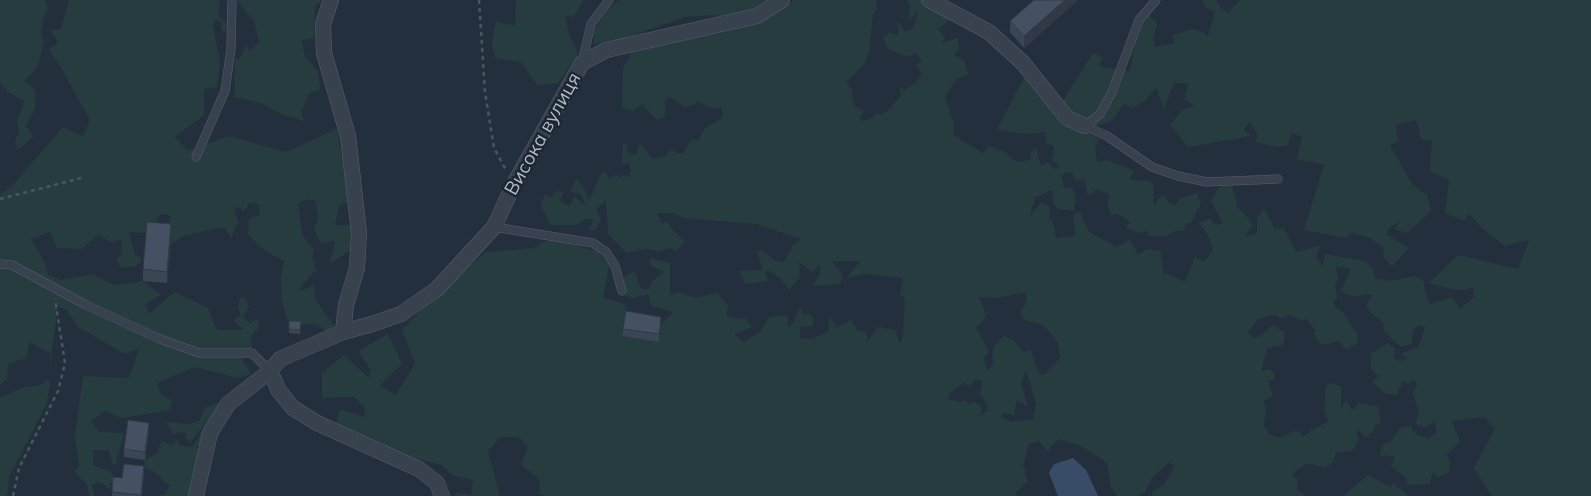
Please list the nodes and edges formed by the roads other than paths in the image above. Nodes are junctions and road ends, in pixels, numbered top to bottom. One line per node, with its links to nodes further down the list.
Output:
1 (232, 0): 9 (lane)
2 (331, 0): 14 (street)
3 (610, 0): 7 (lane)
4 (782, 0): 7 (street, Висока вулиця)
5 (930, 0): 8 (street)
6 (1156, 0): 8 (lane)
7 (582, 63): 11 (street, Висока вулиця)
8 (1085, 126): 10 (lane)
9 (196, 156)
10 (1278, 179)
11 (494, 227): 13 (lane); 14 (street, Висока вулиця)
12 (0, 264): 15 (lane)
13 (622, 291)
14 (343, 332): 15 (street, Висока вулиця)
15 (270, 371): 16 (street, Висока вулиця); 17 (street)
16 (196, 496)
17 (442, 496)

